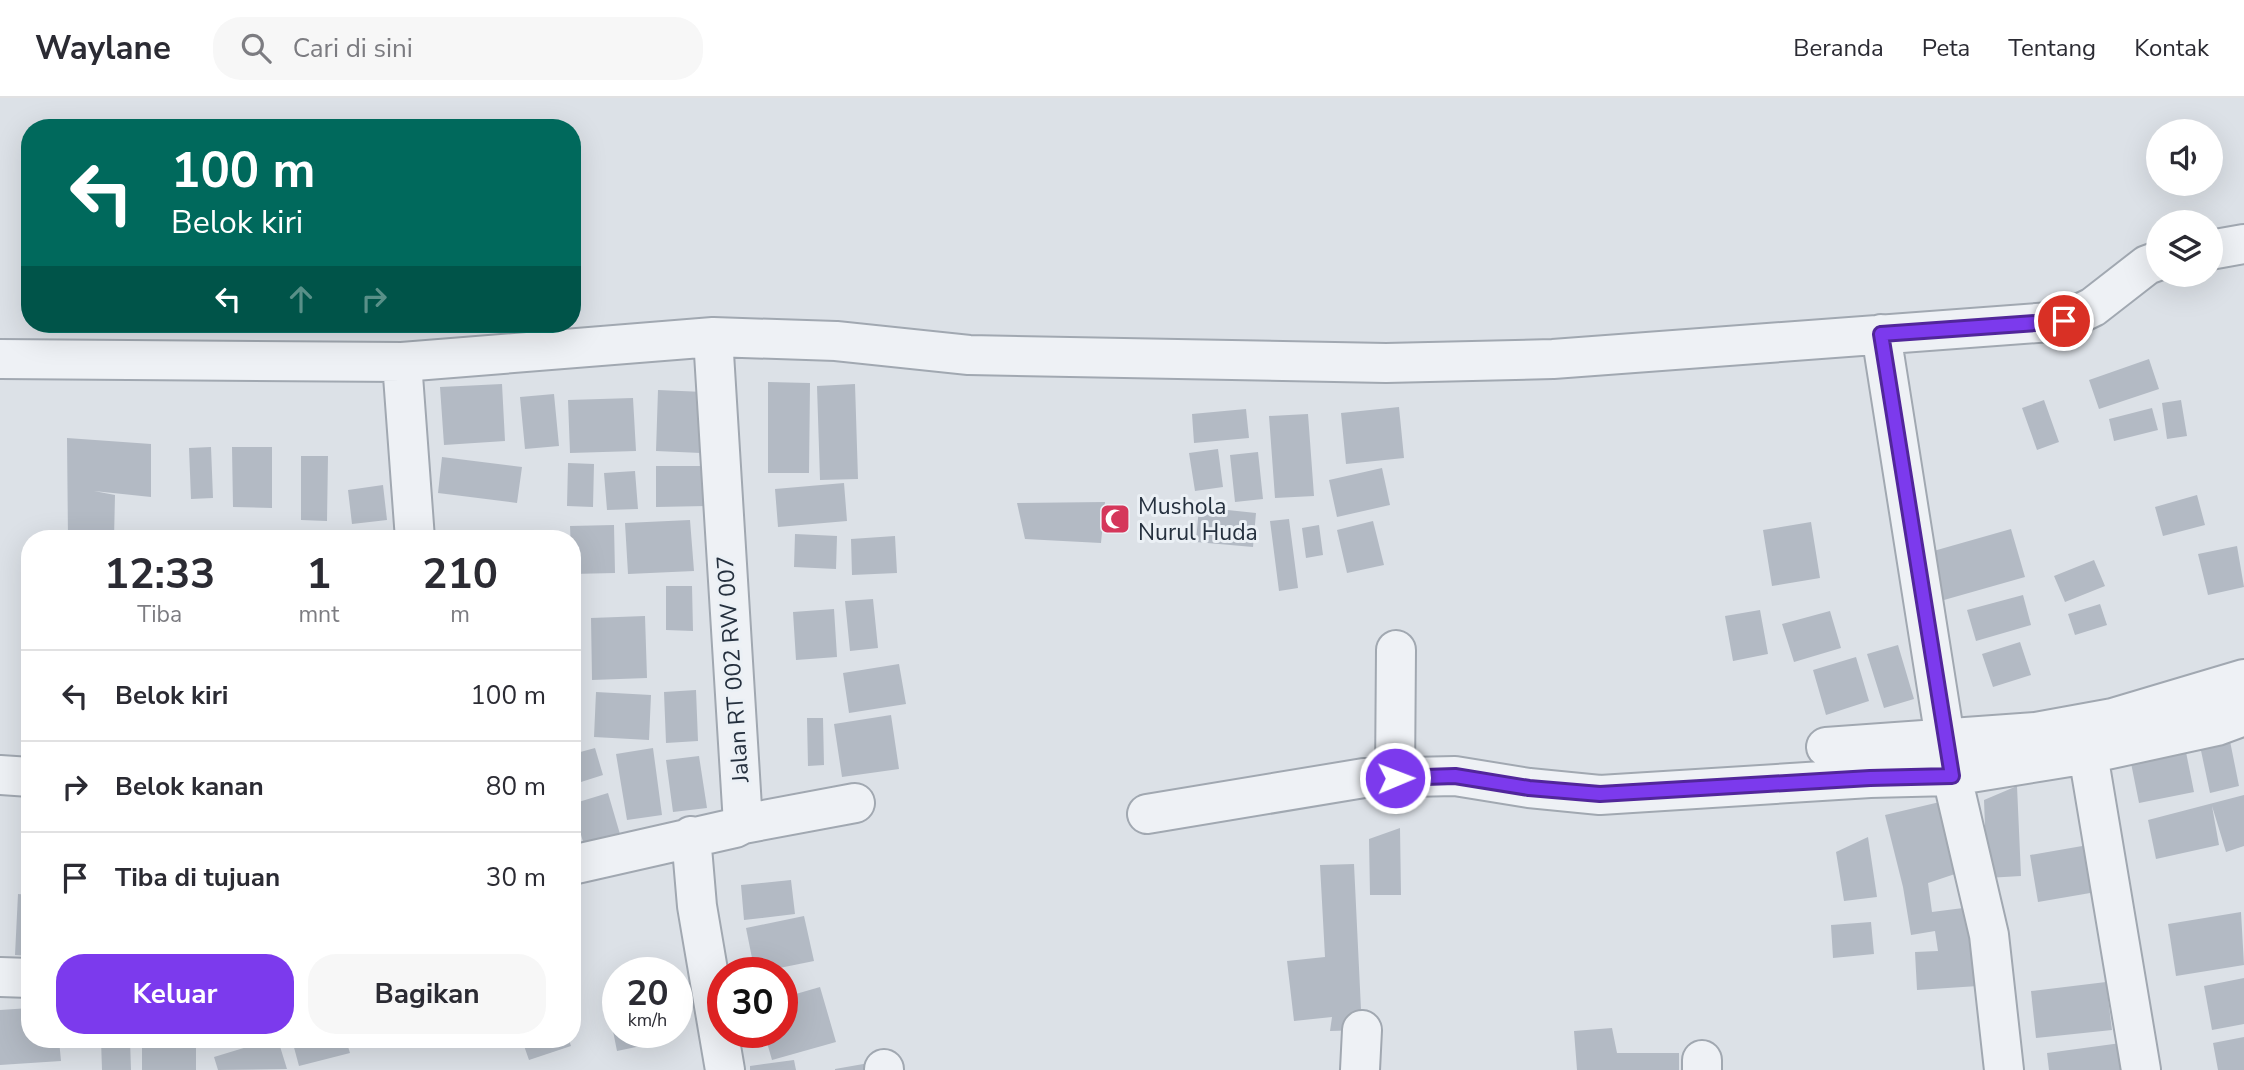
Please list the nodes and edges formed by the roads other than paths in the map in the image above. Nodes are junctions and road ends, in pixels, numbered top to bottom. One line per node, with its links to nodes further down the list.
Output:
1 (2244, 244): 2 (street)
2 (2223, 248)
3 (2146, 266): 4 (street)
4 (1881, 334): 5 (street); 14 (street)
5 (712, 337): 7 (street); 20 (street, Jalan RT 002 RW 007)
6 (0, 359): 7 (street)
7 (402, 362): 8 (street)
8 (414, 530)
9 (1396, 649): 15 (street)
10 (2244, 679): 14 (street)
11 (2244, 716): 13 (street)
12 (1826, 747): 14 (street)
13 (2088, 754): 14 (street); 29 (street)
14 (1949, 757): 15 (street); 28 (street)
15 (1396, 763): 19 (street)
16 (0, 775): 17 (street)
17 (21, 776)
18 (855, 803): 20 (street)
19 (1147, 814)
20 (743, 824): 21 (street)
21 (692, 848): 22 (street); 26 (street)
22 (581, 864)
23 (0, 977): 24 (street)
24 (21, 978)
25 (1362, 1030): 27 (street)
26 (725, 1070)
27 (1360, 1070)
28 (2004, 1070)
29 (2141, 1070)

